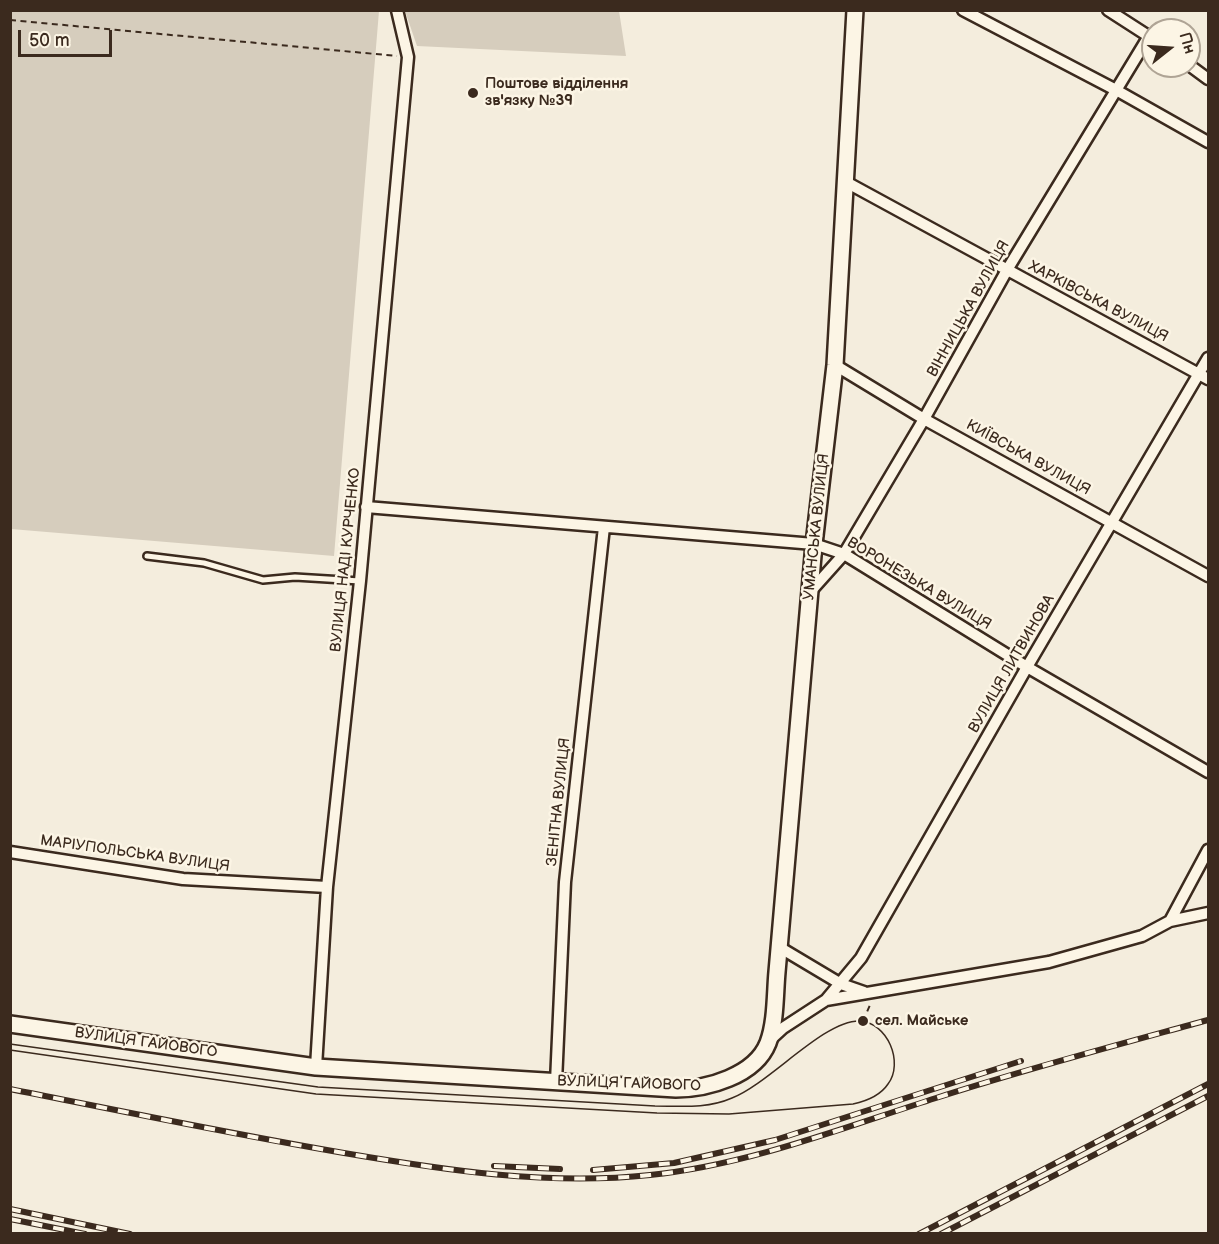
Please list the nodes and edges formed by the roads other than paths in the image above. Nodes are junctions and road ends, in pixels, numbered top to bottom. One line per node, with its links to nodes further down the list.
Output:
1 (398, 10): 15 (street, ВУЛИЦЯ НАДІ КУРЧЕНКО)
2 (855, 10): 9 (street, УМАНСЬКА ВУЛИЦЯ)
3 (963, 10): 7 (street)
4 (1108, 10): 5 (street)
5 (1141, 31)
6 (1141, 52): 7 (street, ВІННИЦЬКА ВУЛИЦЯ)
7 (1116, 90): 8 (street); 10 (street, ВІННИЦЬКА ВУЛИЦЯ)
8 (1209, 142)
9 (846, 182): 10 (street, ХАРКІВСЬКА ВУЛИЦЯ); 12 (street, УМАНСЬКА ВУЛИЦЯ)
10 (1006, 270): 13 (street, ХАРКІВСЬКА ВУЛИЦЯ); 14 (street, ВІННИЦЬКА ВУЛИЦЯ)
11 (1209, 358): 13 (street, ВУЛИЦЯ ЛИТВИНОВА)
12 (835, 365): 14 (street, КИЇВСЬКА ВУЛИЦЯ); 18 (street, УМАНСЬКА ВУЛИЦЯ)
13 (1204, 376): 16 (street, ВУЛИЦЯ ЛИТВИНОВА)
14 (924, 418): 16 (street, КИЇВСЬКА ВУЛИЦЯ); 19 (street, ВІННИЦЬКА ВУЛИЦЯ)
15 (366, 507): 17 (street, ВОРОНЕЗЬКА ВУЛИЦЯ); 22 (street, ВУЛИЦЯ НАДІ КУРЧЕНКО)
16 (1113, 522): 21 (street, КИЇВСЬКА ВУЛИЦЯ); 24 (street, ВУЛИЦЯ ЛИТВИНОВА)
17 (604, 527): 18 (street, ВОРОНЕЗЬКА ВУЛИЦЯ); 38 (street, ЗЕНІТНА ВУЛИЦЯ)
18 (814, 544): 19 (street, ВОРОНЕЗЬКА ВУЛИЦЯ); 23 (street, УМАНСЬКА ВУЛИЦЯ)
19 (844, 554): 23 (street, ВІННИЦЬКА ВУЛИЦЯ); 24 (street, ВОРОНЕЗЬКА ВУЛИЦЯ)
20 (147, 556): 22 (lane)
21 (1209, 576)
22 (360, 581): 28 (street, ВУЛИЦЯ НАДІ КУРЧЕНКО)
23 (810, 592): 31 (street, УМАНСЬКА ВУЛИЦЯ)
24 (1027, 667): 25 (street, ВОРОНЕЗЬКА ВУЛИЦЯ); 32 (street, ВУЛИЦЯ ЛИТВИНОВА)
25 (1209, 772)
26 (1209, 850): 30 (street)
27 (10, 852): 28 (street, МАРІУПОЛЬСЬКА ВУЛИЦЯ)
28 (327, 887): 37 (street, ВУЛИЦЯ НАДІ КУРЧЕНКО)
29 (1209, 913): 30 (street, ВУЛИЦЯ ГАЙОВОГО)
30 (1170, 921): 33 (street, ВУЛИЦЯ ГАЙОВОГО)
31 (779, 948): 32 (street); 36 (street, УМАНСЬКА ВУЛИЦЯ)
32 (841, 984): 33 (street); 34 (street, ВУЛИЦЯ ЛИТВИНОВА)
33 (870, 994): 34 (street, ВУЛИЦЯ ГАЙОВОГО)
34 (826, 1000): 36 (street, ВУЛИЦЯ ГАЙОВОГО)
35 (10, 1024): 37 (street, ВУЛИЦЯ ГАЙОВОГО)
36 (768, 1042): 38 (street, ВУЛИЦЯ ГАЙОВОГО)
37 (316, 1067): 38 (street, ВУЛИЦЯ ГАЙОВОГО)
38 (556, 1082)

